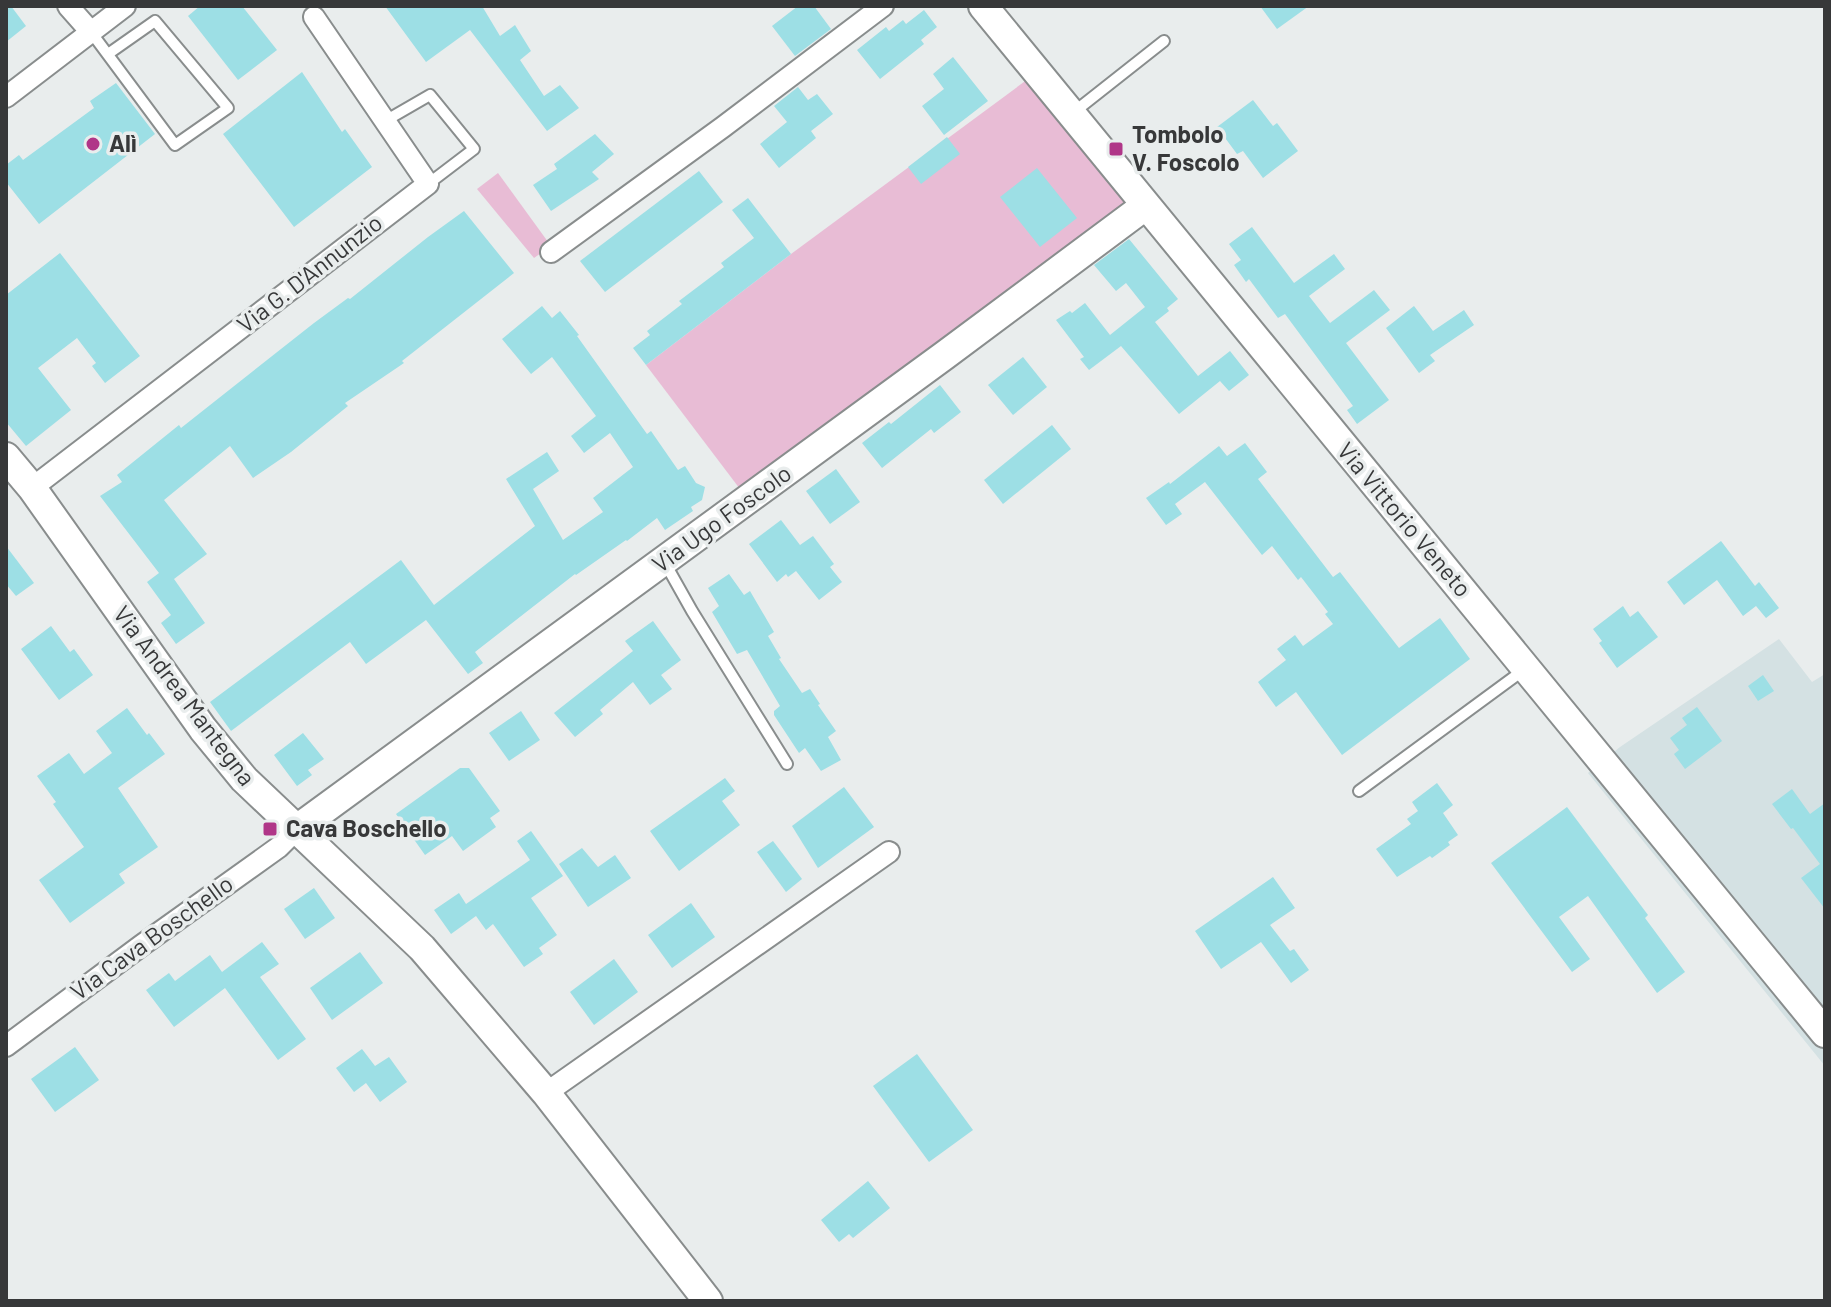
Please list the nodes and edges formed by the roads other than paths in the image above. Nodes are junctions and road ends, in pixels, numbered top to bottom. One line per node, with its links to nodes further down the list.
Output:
1 (68, 6): 6 (street)
2 (125, 6): 6 (street)
3 (883, 6): 14 (street)
4 (983, 6): 10 (main road, Via Vittorio Veneto)
5 (314, 17): 11 (street)
6 (91, 32): 8 (lane); 9 (street)
7 (1164, 41): 10 (lane)
8 (108, 54): 8 (lane)
9 (6, 97)
10 (1071, 115): 13 (main road, Via Vittorio Veneto)
11 (385, 121): 12 (street); 12 (lane)
12 (428, 184): 16 (street, Via G. D'Annunzio)
13 (1145, 206): 17 (main road, Via Ugo Foscolo); 18 (main road, Via Vittorio Veneto)
14 (551, 252)
15 (6, 457): 16 (main road, Via Andrea Mantegna)
16 (32, 488): 21 (main road, Via Andrea Mantegna)
17 (664, 561): 19 (lane); 21 (main road, Via Ugo Foscolo)
18 (1526, 668): 20 (lane); 23 (main road, Via Vittorio Veneto)
19 (787, 764)
20 (1359, 791)
21 (297, 829): 24 (street, Via Cava Boschello); 25 (main road, Via Andrea Mantegna)
22 (889, 852): 25 (street)
23 (1825, 1033)
24 (6, 1046)
25 (546, 1093): 26 (main road, Via Andrea Mantegna)
26 (708, 1301)

